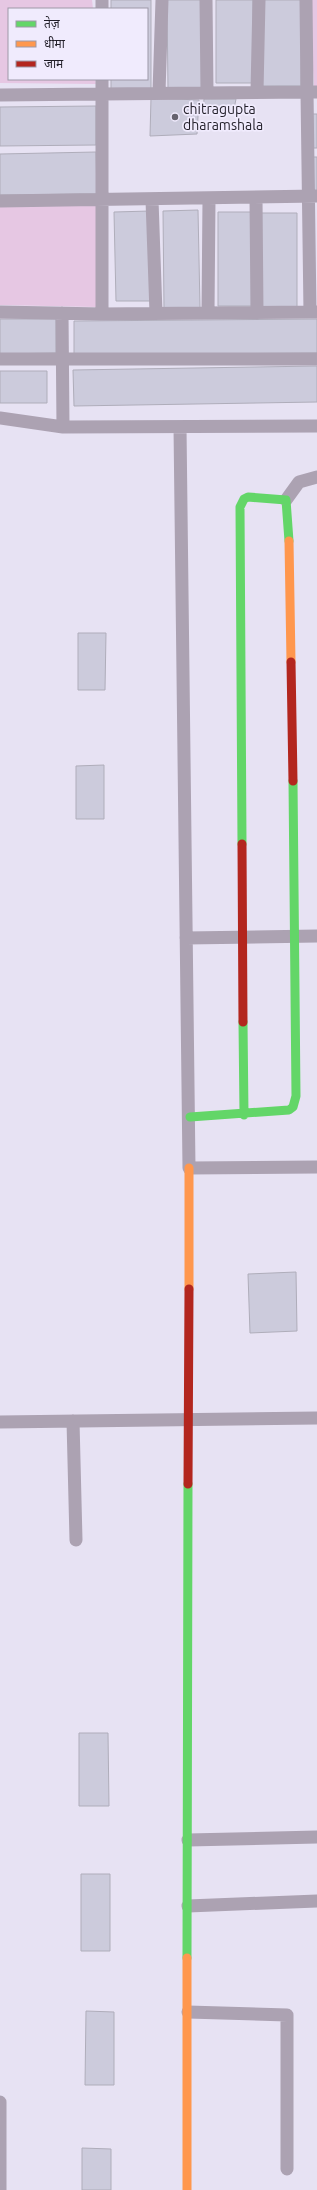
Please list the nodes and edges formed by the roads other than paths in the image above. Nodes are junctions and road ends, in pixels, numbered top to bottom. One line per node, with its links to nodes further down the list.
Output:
1 (162, 0): 8 (street)
2 (206, 0): 6 (street)
3 (259, 0): 7 (street)
4 (306, 0): 9 (street)
5 (102, 80): 10 (street)
6 (207, 91): 7 (street); 8 (street)
7 (258, 91): 9 (street)
8 (159, 92): 10 (street)
9 (312, 92): 12 (street)
10 (102, 93): 11 (street); 17 (street)
11 (0, 95)
12 (312, 196): 14 (street); 19 (street)
13 (209, 198): 14 (street); 15 (street); 22 (street)
14 (256, 198): 23 (street)
15 (152, 200): 17 (street); 21 (street)
16 (0, 201): 17 (street)
17 (103, 201): 24 (street)
18 (0, 312): 20 (street)
19 (313, 312): 23 (street)
20 (62, 313): 24 (street); 26 (street)
21 (156, 313): 22 (street); 24 (street)
22 (208, 313): 23 (street)
23 (257, 313)
24 (102, 314)
25 (0, 359): 26 (street)
26 (63, 359): 27 (street); 30 (street)
27 (317, 360)
28 (0, 418): 30 (street)
29 (317, 426): 31 (street)
30 (63, 427): 31 (street)
31 (180, 427): 37 (street)
32 (317, 477): 33 (street)
33 (286, 500): 34 (street); 35 (street)
34 (242, 936): 35 (street); 37 (street); 38 (street)
35 (296, 936): 36 (street); 38 (street)
36 (317, 936)
37 (186, 938): 39 (street)
38 (244, 1114): 39 (street)
39 (190, 1117): 40 (street)
40 (189, 1168): 41 (street); 43 (street)
41 (317, 1168)
42 (317, 1418): 43 (street)
43 (189, 1419): 44 (street); 48 (street)
44 (73, 1421): 45 (street); 46 (street)
45 (0, 1422)
46 (76, 1540)
47 (317, 1838): 48 (street)
48 (188, 1840): 50 (street)
49 (317, 1901): 50 (street)
50 (188, 1906): 51 (street)
51 (188, 2012): 54 (street); 56 (street)
52 (0, 2102): 53 (street)
53 (0, 2107): 55 (street)
54 (287, 2169)
55 (0, 2190)
56 (187, 2190)

